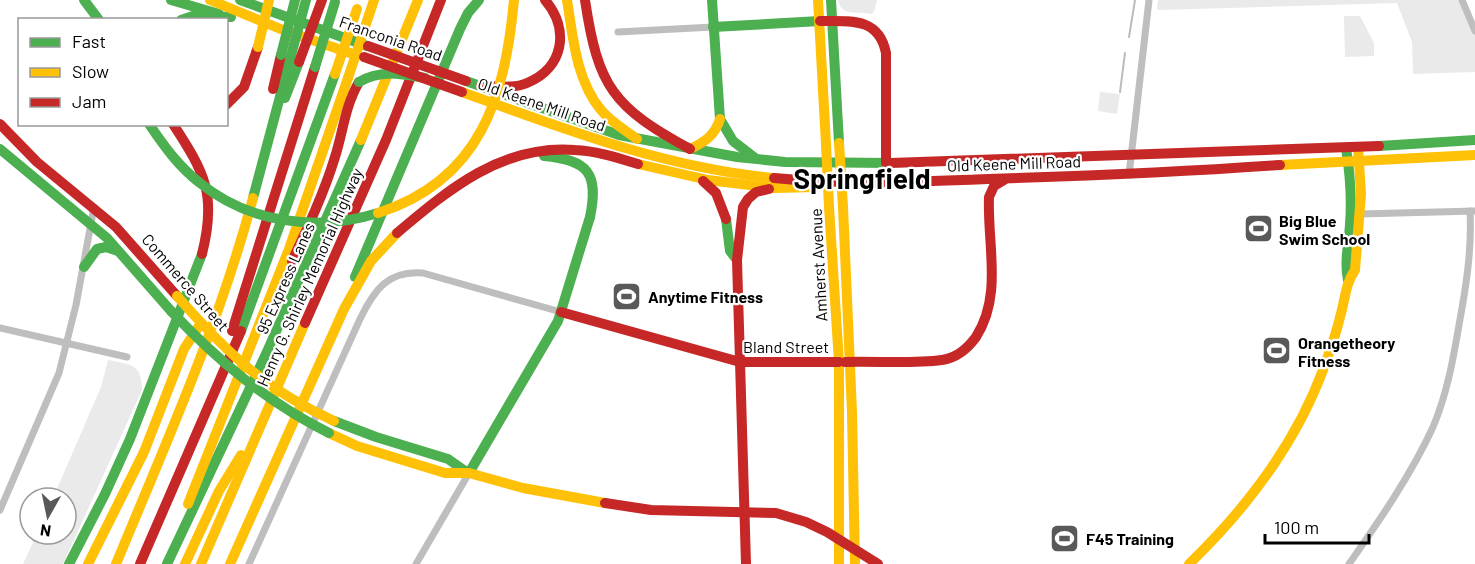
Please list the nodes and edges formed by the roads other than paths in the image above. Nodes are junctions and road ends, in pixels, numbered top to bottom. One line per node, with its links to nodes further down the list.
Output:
1 (84, 0): 27 (main road)
2 (171, 0): 26 (main road)
3 (210, 0): 32 (main road, Franconia Road)
4 (240, 0): 25 (main road, Franconia Road)
5 (255, 0): 25 (main road)
6 (269, 0): 40 (main road, bridge)
7 (295, 0): 36 (main road, bridge)
8 (306, 0): 36 (main road, bridge)
9 (322, 0): 36 (main road, bridge)
10 (374, 0): 78 (main road, bridge)
11 (418, 0): 98 (main road, 95 Express Lanes)
12 (441, 0): 85 (main road, Henry G. Shirley Memorial Highway)
13 (479, 0): 74 (main road)
14 (514, 0): 43 (main road, bridge)
15 (545, 0): 39 (main road)
16 (569, 0): 45 (main road)
17 (585, 0): 51 (main road)
18 (712, 0): 31 (main road)
19 (818, 0): 29 (main road, Amherst Avenue)
20 (831, 0): 30 (main road, Amherst Avenue)
21 (1149, 0): 54 (street)
22 (1462, 0): 33 (street)
23 (336, 1): 86 (main road, bridge)
24 (359, 5): 86 (main road, bridge)
25 (273, 13): 35 (main road, Franconia Road)
26 (231, 17): 28 (main road); 32 (main road)
27 (98, 18)
28 (187, 18)
29 (820, 21): 30 (main road); 31 (main road); 84 (main road, Amherst Avenue, bridge)
30 (832, 21): 58 (main road); 82 (main road, Amherst Avenue, bridge)
31 (713, 27): 34 (street); 41 (main road)
32 (283, 30): 35 (main road, Franconia Road)
33 (1475, 31)
34 (618, 32)
35 (366, 52): 37 (main road, Franconia Road, bridge); 38 (main road, Franconia Road, bridge)
36 (290, 59): 47 (main road); 47 (main road)
37 (425, 78): 63 (main road, Old Keene Mill Road, bridge); 78 (main road, bridge)
38 (466, 81): 39 (main road, Old Keene Mill Road)
39 (481, 86): 45 (main road, Old Keene Mill Road)
40 (228, 104)
41 (720, 119): 51 (main road); 55 (main road)
42 (0, 124): 66 (main road, Commerce Street)
43 (150, 126)
44 (174, 126): 93 (main road)
45 (637, 139): 51 (main road, Old Keene Mill Road)
46 (1475, 140): 48 (main road, Old Keene Mill Road)
47 (267, 144): 88 (main road)
48 (1358, 147): 49 (main road, Old Keene Mill Road); 56 (main road)
49 (1346, 148): 54 (main road, Old Keene Mill Road); 57 (main road)
50 (0, 149): 69 (main road, Commerce Street)
51 (690, 149): 55 (main road, Old Keene Mill Road)
52 (516, 154): 61 (main road); 74 (main road); 75 (main road)
53 (1475, 155): 56 (main road, Old Keene Mill Road)
54 (1130, 156): 58 (main road, Old Keene Mill Road); 59 (street)
55 (757, 160): 58 (main road, Old Keene Mill Road)
56 (1360, 160): 57 (main road, Old Keene Mill Road); 68 (main road)
57 (1348, 161): 59 (main road, Old Keene Mill Road); 73 (main road)
58 (886, 163)
59 (1129, 175): 60 (main road, Old Keene Mill Road)
60 (1007, 178): 62 (main road, Old Keene Mill Road); 65 (main road)
61 (700, 179): 64 (main road); 71 (main road)
62 (960, 180): 63 (main road, Old Keene Mill Road); 65 (main road)
63 (863, 183): 64 (main road)
64 (775, 188): 71 (main road)
65 (988, 204): 82 (main road, Bland Street)
66 (94, 207): 69 (street); 76 (main road, Commerce Street, bridge)
67 (1473, 211): 68 (street); 109 (street)
68 (1360, 213): 73 (main road)
69 (90, 224): 70 (main road, Commerce Street); 72 (street)
70 (126, 257): 72 (main road); 79 (main road, Commerce Street, bridge)
71 (737, 260): 83 (main road)
72 (84, 267): 80 (street)
73 (1348, 280): 108 (main road)
74 (344, 309): 101 (main road)
75 (561, 312): 83 (main road, Bland Street); 87 (main road); 102 (street, Bland Street)
76 (201, 323): 79 (main road, bridge); 87 (main road, Commerce Street, bridge)
77 (0, 328): 80 (street)
78 (257, 332): 98 (main road)
79 (192, 334): 87 (main road, Commerce Street, bridge); 94 (main road)
80 (66, 343): 81 (street); 89 (street)
81 (127, 357)
82 (851, 361): 84 (main road, Bland Street); 92 (main road, Amherst Avenue)
83 (740, 362): 84 (main road, Bland Street); 90 (main road)
84 (838, 362): 91 (main road, Amherst Avenue)
85 (260, 424): 99 (main road); 100 (main road, Henry G. Shirley Memorial Highway)
86 (200, 429): 97 (main road)
87 (469, 473): 90 (main road, Commerce Street); 103 (street)
88 (141, 499): 95 (main road); 96 (main road)
89 (0, 510)
90 (745, 511): 91 (main road, Commerce Street); 104 (main road)
91 (839, 540): 92 (main road, Commerce Street); 105 (main road, Amherst Avenue)
92 (855, 551): 106 (main road, Amherst Avenue); 107 (main road, Commerce Street)
93 (69, 564)
94 (88, 564)
95 (107, 564)
96 (116, 564)
97 (140, 564)
98 (165, 564)
99 (185, 564)
100 (201, 564)
101 (230, 564)
102 (249, 564)
103 (417, 564)
104 (746, 564)
105 (839, 564)
106 (855, 564)
107 (879, 564)
108 (1189, 564)
109 (1349, 564)

